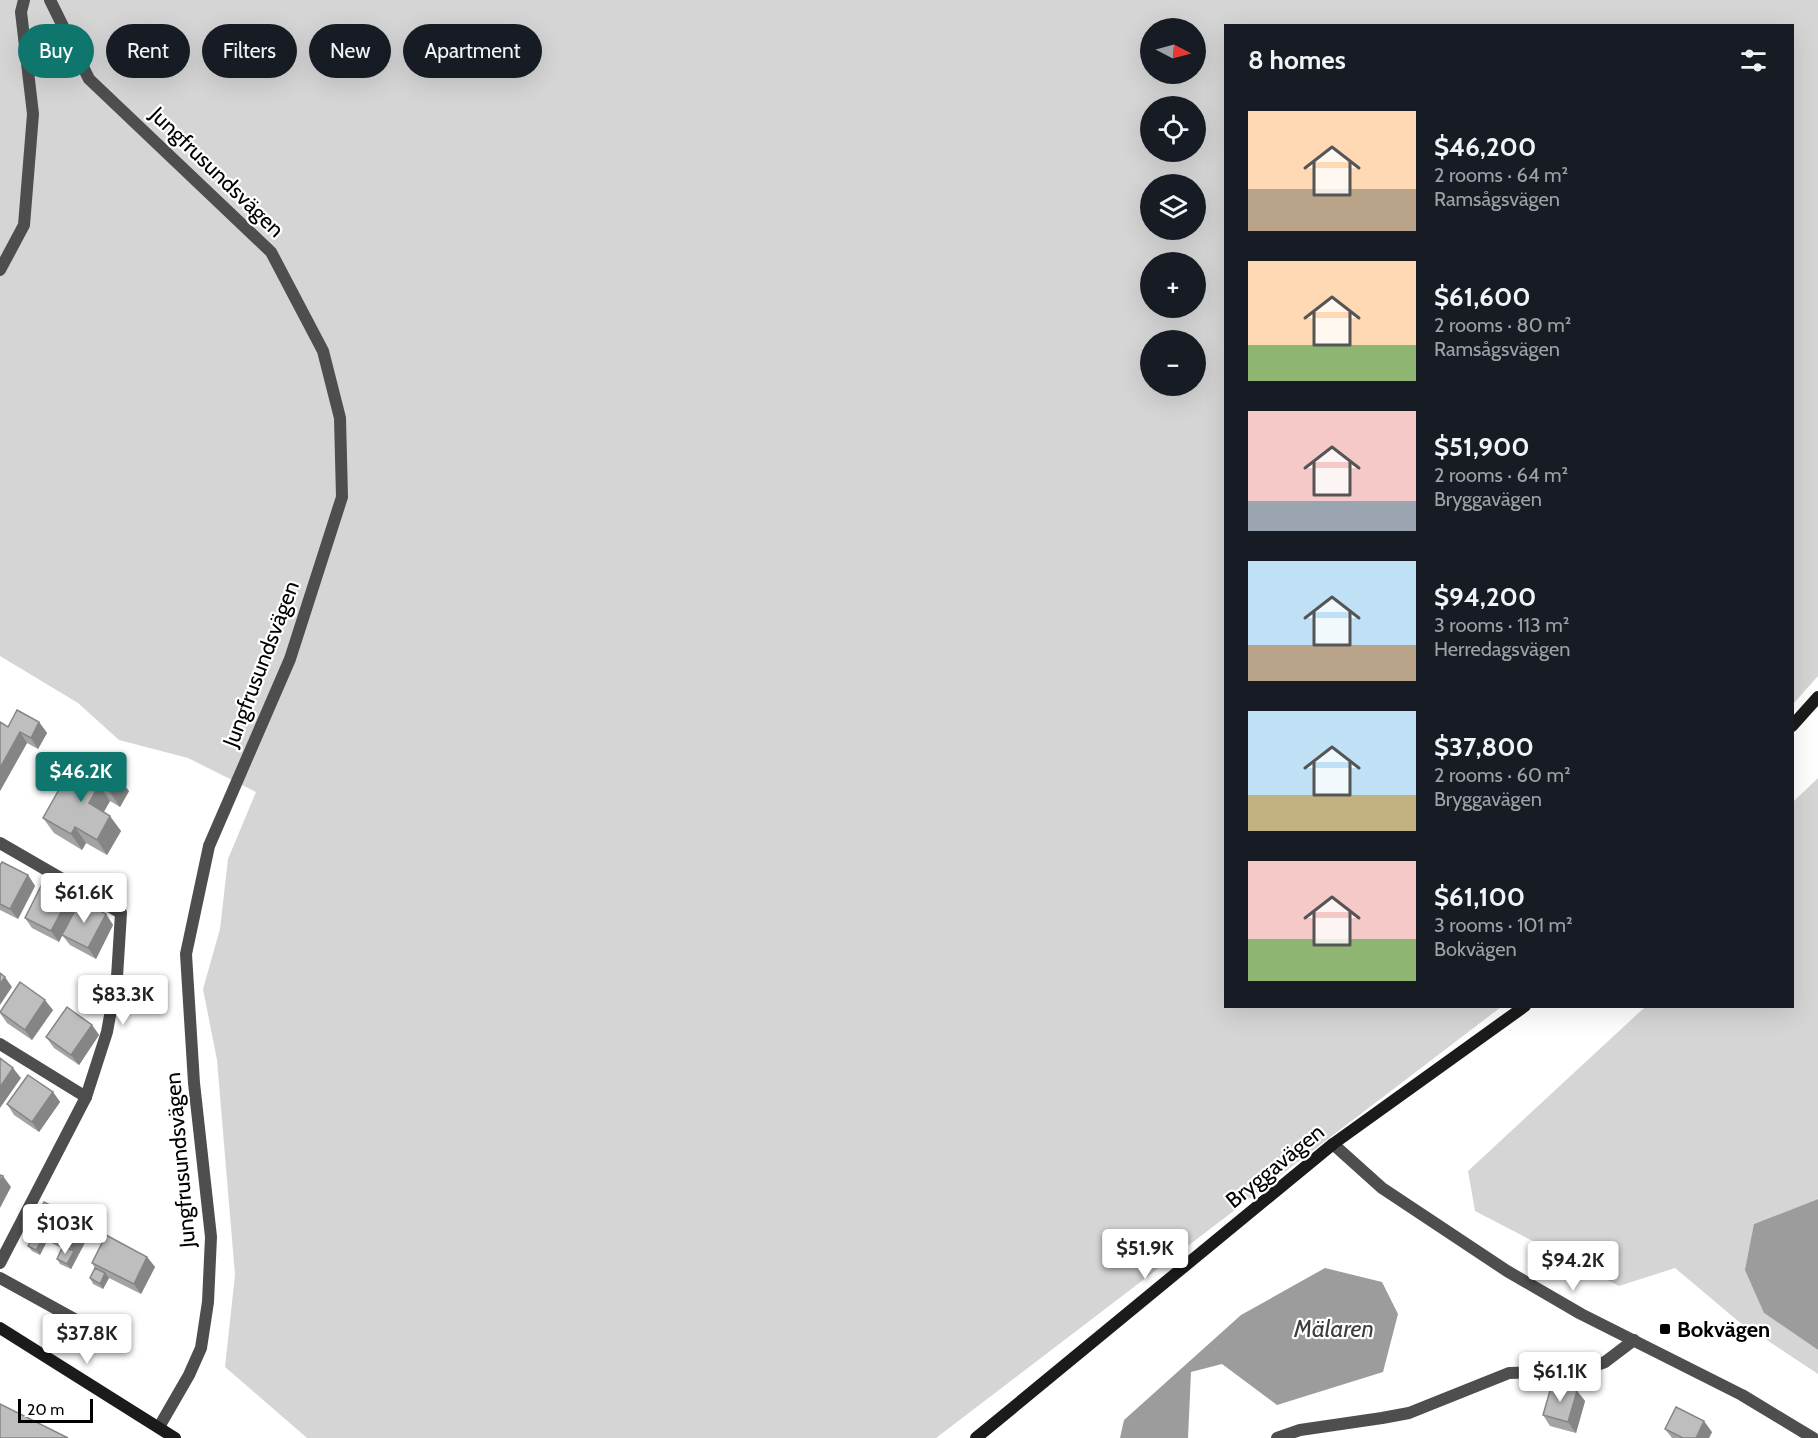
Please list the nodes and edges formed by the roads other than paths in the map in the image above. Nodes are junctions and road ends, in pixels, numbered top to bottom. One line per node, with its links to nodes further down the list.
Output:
1 (24, 0): 3 (street)
2 (50, 0): 16 (street, Jungfrusundsvägen)
3 (0, 270)
4 (1818, 697): 5 (main road)
5 (1794, 724)
6 (0, 843): 9 (street)
7 (1522, 1008): 10 (main road, Bryggavägen)
8 (0, 1044): 9 (street)
9 (86, 1097): 11 (street)
10 (1333, 1144): 15 (street); 18 (main road, Bryggavägen)
11 (0, 1263)
12 (0, 1278): 14 (street)
13 (0, 1328): 16 (main road)
14 (98, 1332)
15 (1634, 1340): 19 (street); 20 (street)
16 (159, 1427): 17 (main road)
17 (175, 1438)
18 (976, 1438)
19 (1277, 1438)
20 (1813, 1438)

